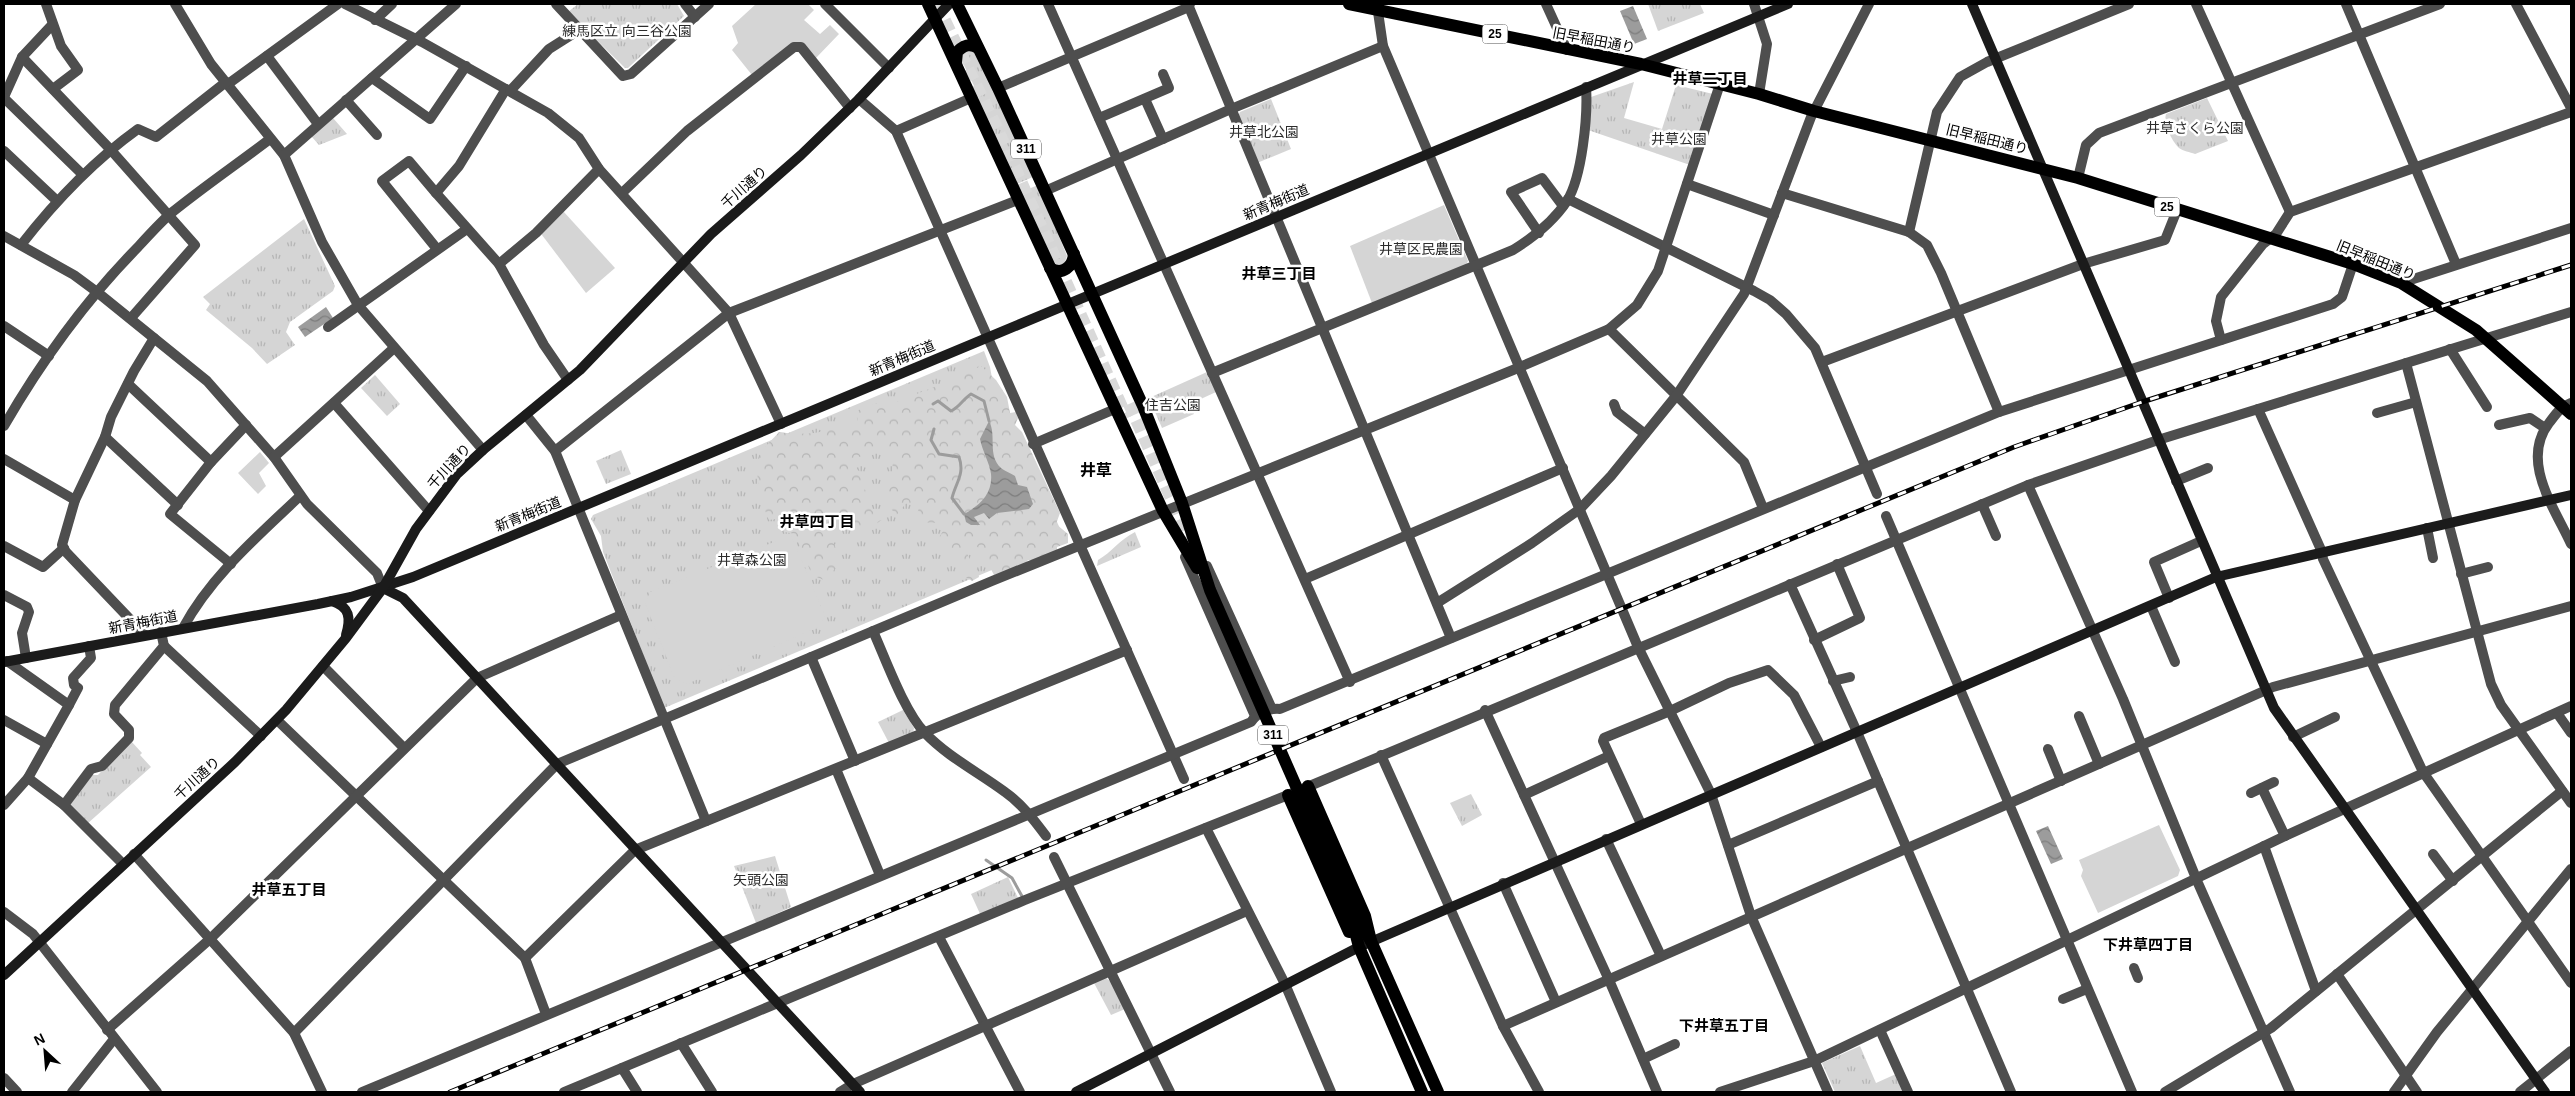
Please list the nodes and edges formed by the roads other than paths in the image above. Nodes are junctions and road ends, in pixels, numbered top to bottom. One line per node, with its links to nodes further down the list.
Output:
1 (46, 4): 32 (street)
2 (175, 4): 50 (street)
3 (338, 4): 39 (street)
4 (345, 4): 31 (street)
5 (392, 4): 31 (street)
6 (454, 4): 35 (street)
7 (556, 4): 33 (street)
8 (685, 4): 29 (street)
9 (709, 4): 29 (street)
10 (825, 4): 46 (street)
11 (928, 4): 30 (main road, 311)
12 (949, 4): 30 (street, 千川通り)
13 (957, 4): 37 (main road, 311)
14 (1048, 4): 41 (street)
15 (1349, 4): 27 (main road, 旧早稲田通り / 25)
16 (1546, 4): 38 (street)
17 (1754, 4): 28 (street)
18 (1788, 4): 28 (street, 新青梅街道)
19 (1869, 4): 65 (street)
20 (1972, 4): 42 (street)
21 (2129, 4): 42 (street)
22 (2196, 4): 49 (street)
23 (2346, 4): 34 (street)
24 (2440, 4): 34 (street)
25 (2516, 4): 63 (street)
26 (1190, 6): 41 (street); 64 (street)
27 (1377, 7): 36 (street); 38 (main road, 旧早稲田通り / 25)
28 (1759, 16): 44 (street, 新青梅街道); 56 (street)
29 (695, 17): 33 (street)
30 (936, 19): 43 (main road, 311); 46 (street, 千川通り)
31 (375, 20): 35 (street)
32 (52, 25): 40 (street); 54 (street)
33 (579, 30): 55 (street)
34 (2359, 34): 49 (street); 80 (street)
35 (416, 39): 45 (street); 48 (street)
36 (1383, 46): 64 (street); 76 (street)
37 (978, 48): 43 (main road); 53 (main road, 311)
38 (1567, 50): 44 (main road, 旧早稲田通り / 25)
39 (267, 56): 50 (street); 68 (street)
40 (22, 57): 54 (street); 57 (street)
41 (1072, 57): 53 (street); 67 (street)
42 (1996, 59): 73 (street); 81 (street)
43 (956, 62): 58 (main road, 311)
44 (1642, 64): 51 (main road, 旧早稲田通り / 25); 52 (street, 新青梅街道)
45 (466, 66): 48 (street); 55 (street)
46 (890, 68): 59 (street, 千川通り)
47 (1163, 74): 60 (street)
48 (372, 78): 61 (street)
49 (2232, 81): 83 (street); 93 (street)
50 (227, 83): 71 (street); 74 (street)
51 (1720, 84): 56 (main road, 旧早稲田通り / 25); 84 (street)
52 (1586, 87): 76 (street, 新青梅街道); 91 (street)
53 (998, 88): 85 (main road, 311)
54 (53, 90): 74 (street)
55 (508, 90): 79 (street); 86 (street)
56 (1759, 94): 65 (main road, 旧早稲田通り / 25)
57 (4, 98): 82 (street)
58 (971, 98): 69 (street); 90 (main road, 311)
59 (859, 99): 62 (street, 千川通り); 69 (street)
60 (1146, 99): 67 (street); 72 (street)
61 (346, 100): 68 (street); 70 (street)
62 (850, 108): 88 (street); 108 (street, 千川通り)
63 (2571, 108)
64 (1231, 109): 72 (street); 96 (street)
65 (1814, 111): 73 (main road, 旧早稲田通り / 25); 87 (street)
66 (2571, 112): 80 (street)
67 (1099, 118): 78 (street)
68 (318, 124): 77 (street)
69 (896, 132): 99 (street)
70 (377, 135)
71 (270, 138): 77 (street); 94 (street)
72 (1163, 139): 78 (street)
73 (1930, 140): 81 (main road, 旧早稲田通り / 25); 100 (street)
74 (110, 149): 82 (street); 94 (street)
75 (4, 151): 89 (street)
76 (1429, 154): 96 (street, 新青梅街道); 114 (street)
77 (284, 155): 121 (street)
78 (1117, 159): 85 (street); 110 (street)
79 (599, 168): 88 (street); 109 (street)
80 (2416, 168): 93 (street); 113 (street)
81 (2043, 169): 83 (main road, 旧早稲田通り / 25); 111 (street)
82 (82, 174): 89 (street)
83 (2078, 178): 92 (main road, 旧早稲田通り / 25)
84 (1687, 184): 95 (street); 105 (street)
85 (1045, 191): 107 (main road, 311)
86 (436, 193): 98 (street); 106 (street)
87 (1782, 193): 95 (street); 100 (street)
88 (622, 194): 108 (street)
89 (56, 200): 104 (street)
90 (1018, 200): 99 (street); 115 (main road, 311)
91 (1566, 202): 101 (street); 101 (street); 105 (street)
92 (2177, 210): 103 (main road, 旧早稲田通り / 25); 111 (street)
93 (2290, 212): 103 (street)
94 (169, 215): 118 (street); 125 (street)
95 (1774, 215): 117 (street)
96 (1276, 218): 110 (street, 新青梅街道); 128 (street)
97 (2571, 228): 113 (street)
98 (467, 229): 106 (street); 109 (street)
99 (940, 232): 123 (street); 130 (street)
100 (1909, 232): 122 (street)
101 (1538, 233): 114 (street)
102 (4, 236): 104 (street)
103 (2269, 240): 112 (main road, 旧早稲田通り / 25); 133 (street)
104 (21, 245): 118 (street)
105 (1667, 247): 117 (street); 129 (street)
106 (437, 249): 121 (street)
107 (1074, 254): 115 (main road); 119 (main road, 311)
108 (682, 263): 123 (street); 142 (street, 千川通り)
109 (499, 264): 142 (street)
110 (1163, 264): 119 (street, 新青梅街道); 141 (street)
111 (2083, 264): 122 (street); 140 (street)
112 (2353, 264): 116 (main road, 旧早稲田通り / 25); 133 (street)
113 (2456, 264): 116 (street)
114 (1477, 266): 128 (street); 139 (street)
115 (1050, 268): 120 (main road, 311)
116 (2401, 283): 131 (main road, 旧早稲田通り / 25)
117 (1747, 287): 137 (street); 144 (street)
118 (97, 292): 125 (street); 136 (street)
119 (1092, 294): 120 (street, 新青梅街道); 173 (main road, 311)
120 (1068, 304): 130 (street, 新青梅街道); 150 (main road, 311)
121 (358, 305): 127 (street); 134 (street)
122 (1957, 311): 137 (street); 152 (street)
123 (729, 312): 155 (street); 166 (street)
124 (2571, 312): 131 (street)
125 (130, 318): 132 (street)
126 (4, 326): 136 (street)
127 (328, 327)
128 (1321, 328): 141 (street); 160 (street)
129 (1609, 329): 139 (street); 144 (street)
130 (987, 337): 155 (street, 新青梅街道); 164 (street)
131 (2486, 337): 135 (street); 149 (main road, 旧早稲田通り / 25)
132 (154, 338): 143 (street); 156 (street)
133 (2221, 340): 140 (street)
134 (394, 348): 146 (street); 165 (street)
135 (2450, 349): 138 (street); 148 (street)
136 (49, 356): 158 (street)
137 (1822, 362): 171 (street)
138 (2406, 363): 145 (street); 151 (street)
139 (1520, 368): 160 (street); 170 (street)
140 (2128, 369): 152 (street); 163 (street)
141 (1212, 373): 174 (street)
142 (568, 380): 154 (street, 千川通り)
143 (128, 384): 162 (street); 169 (street)
144 (1676, 396): 161 (street); 187 (street)
145 (2416, 402): 153 (street); 193 (street)
146 (334, 403): 167 (street); 189 (street)
147 (1614, 404): 161 (street)
148 (2487, 407)
149 (2568, 408): 159 (street)
150 (1115, 409): 164 (street); 175 (main road, 311)
151 (2258, 409): 163 (street); 204 (street)
152 (1999, 412): 171 (street)
153 (2376, 413)
154 (526, 415): 165 (street, 千川通り); 166 (street)
155 (781, 424): 186 (street, 新青梅街道)
156 (246, 425): 167 (street); 169 (street)
157 (2499, 425): 159 (street)
158 (4, 426)
159 (2545, 428): 182 (street)
160 (1363, 430): 174 (street); 196 (street)
161 (1645, 434): 188 (street)
162 (105, 437): 180 (street); 185 (street)
163 (2158, 440): 176 (street); 177 (street)
164 (1033, 444): 202 (street)
165 (483, 450): 189 (street, 千川通り)
166 (555, 451): 186 (street)
167 (274, 457): 181 (street)
168 (4, 459): 180 (street)
169 (211, 462): 185 (street)
170 (1562, 468): 188 (street); 196 (street)
171 (1866, 468): 178 (street); 187 (street)
172 (2208, 468): 176 (street)
173 (1169, 470): 175 (main road); 183 (main road, 311)
174 (1257, 472): 183 (street); 212 (street)
175 (1148, 480): 190 (main road, 311)
176 (2176, 481): 199 (street)
177 (2028, 485): 184 (street); 225 (street)
178 (1877, 494)
179 (2571, 495): 182 (street)
180 (76, 500): 203 (street)
181 (303, 500): 206 (street); 214 (street)
182 (2551, 500): 193 (street); 200 (street)
183 (1182, 504): 190 (street); 192 (main road, 311)
184 (1982, 504): 197 (street); 198 (street)
185 (178, 505): 206 (street)
186 (579, 508): 214 (street, 新青梅街道); 222 (street)
187 (1764, 508): 210 (street)
188 (1580, 509): 210 (street); 219 (street)
189 (429, 510): 214 (street, 千川通り)
190 (1163, 512): 194 (main road, 311); 202 (street)
191 (1886, 516): 198 (street)
192 (1186, 519): 215 (main road, 311); 250 (street)
193 (2448, 523): 195 (street); 209 (street)
194 (1172, 526): 215 (main road, 311); 254 (street)
195 (2427, 528): 204 (street); 205 (street)
196 (1407, 536): 212 (street); 219 (street)
197 (1996, 536)
198 (1896, 539): 207 (street); 246 (street)
199 (2201, 541): 211 (street); 217 (street)
200 (2571, 544)
201 (4, 546): 203 (street)
202 (1080, 546): 224 (street); 235 (street)
203 (64, 548): 228 (street)
204 (2322, 552): 211 (street); 239 (street)
205 (2433, 558)
206 (231, 564): 223 (street)
207 (1837, 564): 213 (street); 231 (street)
208 (2488, 567): 209 (street)
209 (2461, 574): 227 (street)
210 (1607, 575): 230 (street); 234 (street)
211 (2216, 577): 217 (street); 247 (street)
212 (1305, 579): 245 (street)
213 (1790, 584): 231 (street); 234 (street)
214 (383, 588): 218 (street, 新青梅街道); 229 (street, 千川通り); 243 (street)
215 (1210, 590): 321 (main road, 311)
216 (4, 595): 237 (street)
217 (2169, 598): 220 (street)
218 (332, 601): 223 (street, 新青梅街道); 229 (street)
219 (1437, 603): 230 (street)
220 (2151, 606): 225 (street); 240 (street)
221 (2571, 606): 227 (street)
222 (621, 615): 243 (street); 257 (street)
223 (183, 628): 226 (street, 新青梅街道)
224 (873, 631): 236 (street); 261 (street)
225 (2093, 631): 246 (street); 267 (street)
226 (161, 632): 228 (street, 新青梅街道); 233 (street)
227 (2476, 632): 239 (street); 260 (street)
228 (145, 635): 232 (street, 新青梅街道)
229 (346, 638): 241 (street, 千川通り)
230 (1451, 638): 245 (street)
231 (1814, 640): 244 (street)
232 (89, 646): 237 (street, 新青梅街道); 248 (street)
233 (164, 646): 264 (street); 295 (street)
234 (1638, 647): 251 (street); 252 (street)
235 (1126, 650): 261 (street); 271 (street)
236 (811, 657): 257 (street); 274 (street)
237 (26, 658): 238 (street, 新青梅街道)
238 (5, 661): 248 (street)
239 (2371, 661): 247 (street); 278 (street)
240 (2175, 662)
241 (324, 666): 258 (street, 千川通り); 269 (street)
242 (1850, 677): 244 (street)
243 (477, 678): 269 (street); 275 (street)
244 (1833, 681): 262 (street)
245 (1350, 682): 250 (street)
246 (1960, 690): 262 (street); 293 (street)
247 (2264, 690): 265 (street); 267 (street)
248 (69, 705): 266 (street)
249 (2571, 706): 253 (street)
250 (1272, 708): 254 (street)
251 (1485, 710): 272 (street); 291 (street)
252 (1670, 712): 268 (street); 273 (street); 290 (street)
253 (2557, 713): 260 (street); 263 (street)
254 (1255, 716): 271 (street)
255 (2079, 716): 276 (street)
256 (2335, 717): 265 (street)
257 (664, 718): 275 (street); 298 (street)
258 (277, 720): 264 (street, 千川通り); 288 (street)
259 (5, 723): 266 (street)
260 (2518, 730): 278 (street); 286 (street)
261 (924, 732): 274 (street); 297 (street)
262 (1857, 732): 268 (street); 281 (street)
263 (2571, 734)
264 (261, 736): 308 (street, 千川通り)
265 (2293, 736): 296 (street)
266 (47, 744): 279 (street)
267 (2140, 746): 276 (street); 316 (street)
268 (1821, 747): 290 (street)
269 (404, 748): 288 (street)
270 (2048, 749): 282 (street)
271 (1174, 754): 280 (street); 297 (street)
272 (1381, 755): 284 (street); 322 (street)
273 (1610, 756): 291 (street); 299 (street)
274 (855, 761): 277 (street)
275 (557, 764): 307 (street); 317 (street)
276 (2099, 764): 282 (street)
277 (836, 769): 298 (street); 315 (street)
278 (2423, 772): 296 (street); 311 (street)
279 (28, 778): 294 (street); 295 (street)
280 (1184, 779)
281 (1878, 781): 304 (street); 306 (street)
282 (2061, 781): 293 (street)
283 (2274, 782): 285 (street)
284 (1308, 786): 289 (street); 332 (main road)
285 (2262, 788): 287 (street); 302 (street)
286 (2562, 791): 292 (street); 311 (street)
287 (2252, 792)
288 (355, 794): 317 (street); 329 (street)
289 (1288, 794): 300 (street); 334 (main road)
290 (1711, 794): 299 (street); 304 (street)
291 (1524, 795): 312 (street)
292 (2571, 803)
293 (2008, 804): 306 (street); 330 (street)
294 (4, 805)
295 (64, 805): 313 (street)
296 (2345, 808): 302 (street); 323 (street)
297 (1029, 813): 301 (street); 315 (street)
298 (706, 821): 307 (street)
299 (1642, 824): 303 (street)
300 (1206, 828): 319 (street); 324 (street)
301 (1046, 836)
302 (2285, 836): 305 (street)
303 (1606, 839): 312 (street); 335 (street)
304 (1728, 845): 326 (street)
305 (2264, 846): 316 (street); 346 (street)
306 (1906, 848): 326 (street); 343 (street)
307 (635, 850): 333 (street); 336 (street)
308 (134, 854): 313 (street, 千川通り); 329 (street)
309 (2433, 854): 318 (street)
310 (1054, 857): 319 (street)
311 (2483, 857): 318 (street); 327 (street)
312 (1554, 861): 320 (street); 340 (street)
313 (123, 864): 331 (street, 千川通り)
314 (2571, 870): 327 (street)
315 (880, 875): 333 (street)
316 (2197, 877): 330 (street); 355 (street)
317 (443, 880): 336 (street); 356 (street)
318 (2453, 882): 323 (street)
319 (1068, 883): 328 (street); 337 (street)
320 (1504, 883): 322 (street); 349 (street)
321 (1349, 906): 332 (main road, 311); 334 (main road, 311)
322 (1451, 906): 332 (street); 352 (street)
323 (2417, 910): 338 (street); 345 (street)
324 (1247, 911): 337 (street); 342 (street)
325 (4, 912): 331 (street)
326 (1751, 916): 335 (street); 363 (street)
327 (2528, 922): 341 (street); 345 (street)
328 (939, 937): 348 (street); 351 (street)
329 (210, 939): 353 (street); 356 (street)
330 (2067, 940): 343 (street); 344 (street)
331 (39, 941): 339 (street, 千川通り); 353 (street)
332 (1371, 941): 334 (street); 384 (main road, 311)
333 (722, 943): 348 (street); 350 (street)
334 (1359, 947): 342 (street); 383 (main road, 311)
335 (1661, 956): 340 (street)
336 (525, 958): 350 (street)
337 (1111, 971): 351 (street); 361 (street)
338 (2337, 974): 346 (street); 365 (street)
339 (4, 975)
340 (1608, 980): 349 (street); 362 (street)
341 (2571, 983)
342 (1285, 984): 361 (street); 382 (street)
343 (1966, 988): 354 (street); 390 (street)
344 (2086, 989): 347 (street); 391 (street)
345 (2472, 990): 365 (street); 367 (street)
346 (2316, 991): 355 (street)
347 (2063, 999)
348 (778, 1002): 358 (street); 368 (street)
349 (1556, 1002): 352 (street)
350 (546, 1014): 374 (street)
351 (985, 1026): 368 (street); 379 (street)
352 (1503, 1026): 385 (street)
353 (108, 1030): 357 (street)
354 (1880, 1030): 363 (street); 389 (street)
355 (2264, 1032): 392 (street); 393 (street)
356 (294, 1033): 373 (street)
357 (114, 1039): 371 (street); 372 (street)
358 (681, 1043): 364 (street); 377 (street)
359 (1675, 1044): 362 (street)
360 (2571, 1051): 367 (street)
361 (1151, 1053): 380 (street); 381 (street)
362 (1643, 1060): 386 (street)
363 (1814, 1061): 369 (street); 388 (street)
364 (622, 1068): 375 (street); 376 (street)
365 (2404, 1074): 394 (street); 395 (street)
366 (4, 1078): 370 (street)
367 (2536, 1079): 396 (street); 397 (street)
368 (857, 1088): 378 (street)
369 (1739, 1090): 387 (street)
370 (17, 1092)
371 (72, 1092)
372 (157, 1092)
373 (322, 1092)
374 (362, 1092)
375 (564, 1092)
376 (637, 1092)
377 (712, 1092)
378 (840, 1092)
379 (1020, 1092)
380 (1076, 1092)
381 (1170, 1092)
382 (1331, 1092)
383 (1422, 1092)
384 (1438, 1092)
385 (1539, 1092)
386 (1657, 1092)
387 (1720, 1092)
388 (1828, 1092)
389 (1908, 1092)
390 (2011, 1092)
391 (2132, 1092)
392 (2165, 1092)
393 (2290, 1092)
394 (2394, 1092)
395 (2417, 1092)
396 (2520, 1092)
397 (2545, 1092)

